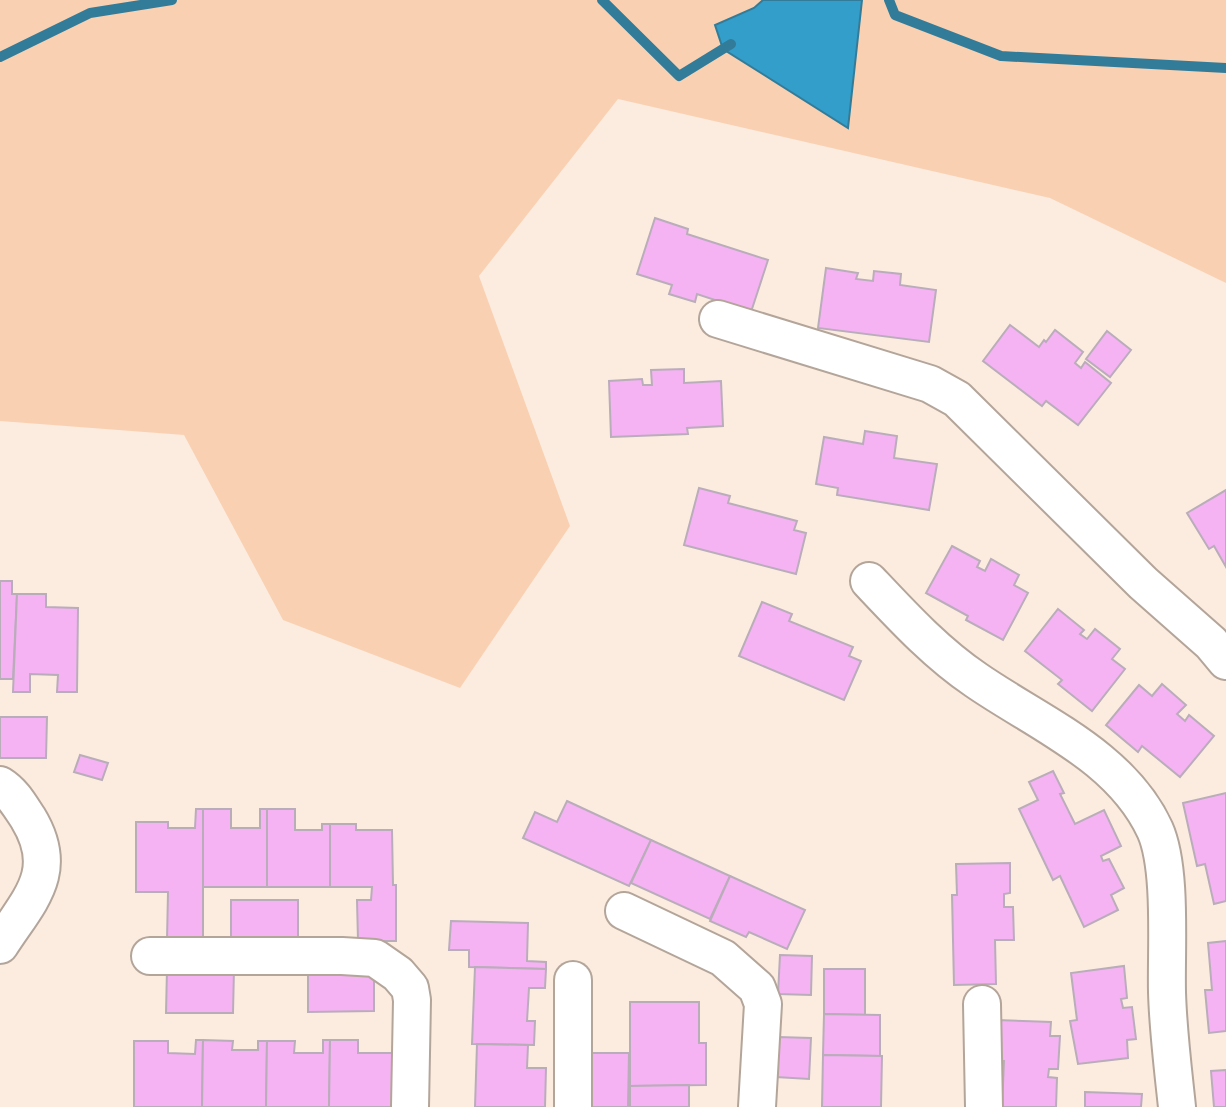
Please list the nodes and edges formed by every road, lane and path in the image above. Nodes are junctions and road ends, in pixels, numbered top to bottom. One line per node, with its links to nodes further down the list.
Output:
1 (718, 319): 3 (street)
2 (869, 581): 14 (street)
3 (1226, 661)
4 (0, 785): 6 (street)
5 (624, 911): 12 (street)
6 (0, 945)
7 (150, 956): 10 (street)
8 (573, 980): 11 (street)
9 (982, 1004): 13 (street)
10 (410, 1107)
11 (573, 1107)
12 (757, 1107)
13 (984, 1107)
14 (1177, 1107)

